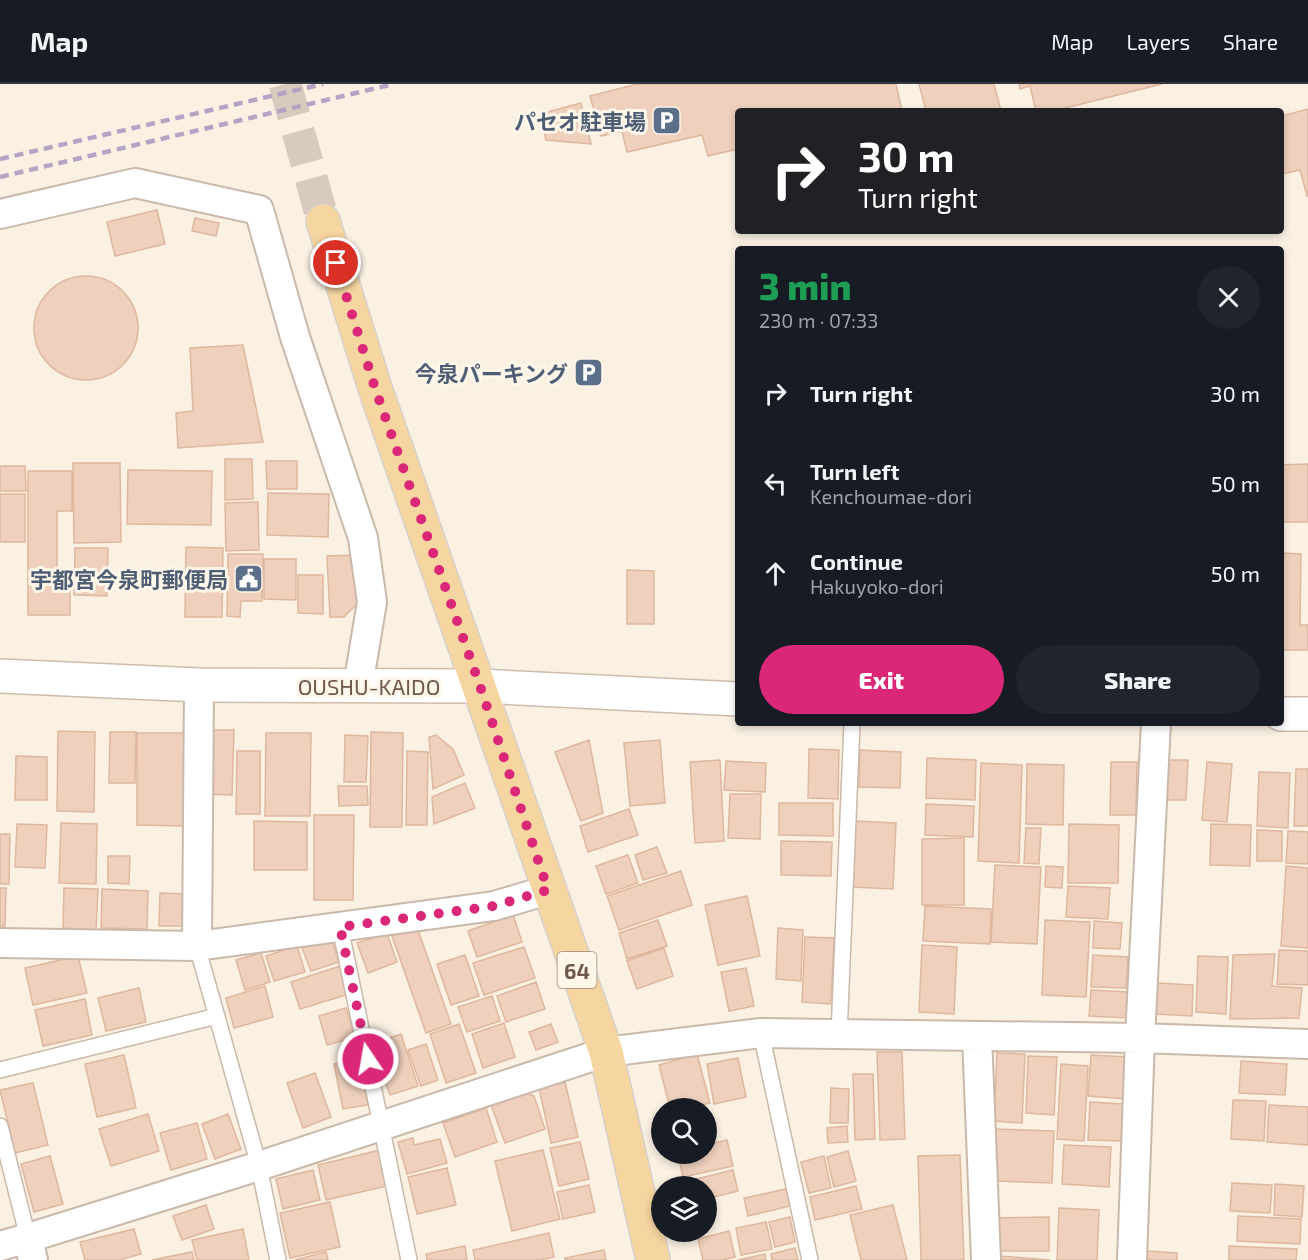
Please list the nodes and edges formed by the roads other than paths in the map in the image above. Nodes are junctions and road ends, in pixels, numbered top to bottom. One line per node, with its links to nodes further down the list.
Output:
1 (0, 214): 5 (street)
2 (323, 221): 6 (main road, 64)
3 (0, 676): 4 (main road, OUSHU-KAIDO)
4 (199, 685): 5 (main road, OUSHU-KAIDO); 15 (street)
5 (358, 686): 6 (main road, OUSHU-KAIDO)
6 (480, 686): 7 (main road, OUSHU-KAIDO); 12 (main road, 64)
7 (735, 699)
8 (1284, 714): 9 (main road)
9 (1308, 714)
10 (852, 726): 18 (lane)
11 (1156, 726): 20 (street)
12 (548, 890): 13 (street); 22 (main road, 64)
13 (340, 927): 15 (street); 24 (lane)
14 (0, 943): 15 (street)
15 (198, 946): 16 (lane)
16 (217, 1016): 23 (lane); 26 (lane)
17 (761, 1034): 18 (street); 22 (street); 32 (lane)
18 (839, 1035): 19 (street)
19 (977, 1036): 20 (street); 33 (street)
20 (1140, 1038): 21 (street); 34 (street)
21 (1308, 1044)
22 (606, 1052): 24 (street); 31 (main road, 64)
23 (0, 1070)
24 (382, 1125): 26 (street); 30 (lane)
25 (0, 1126): 28 (lane)
26 (259, 1166): 28 (street); 29 (lane)
27 (0, 1246): 28 (street)
28 (31, 1249)
29 (278, 1260)
30 (409, 1260)
31 (653, 1260)
32 (810, 1260)
33 (986, 1260)
34 (1132, 1260)

